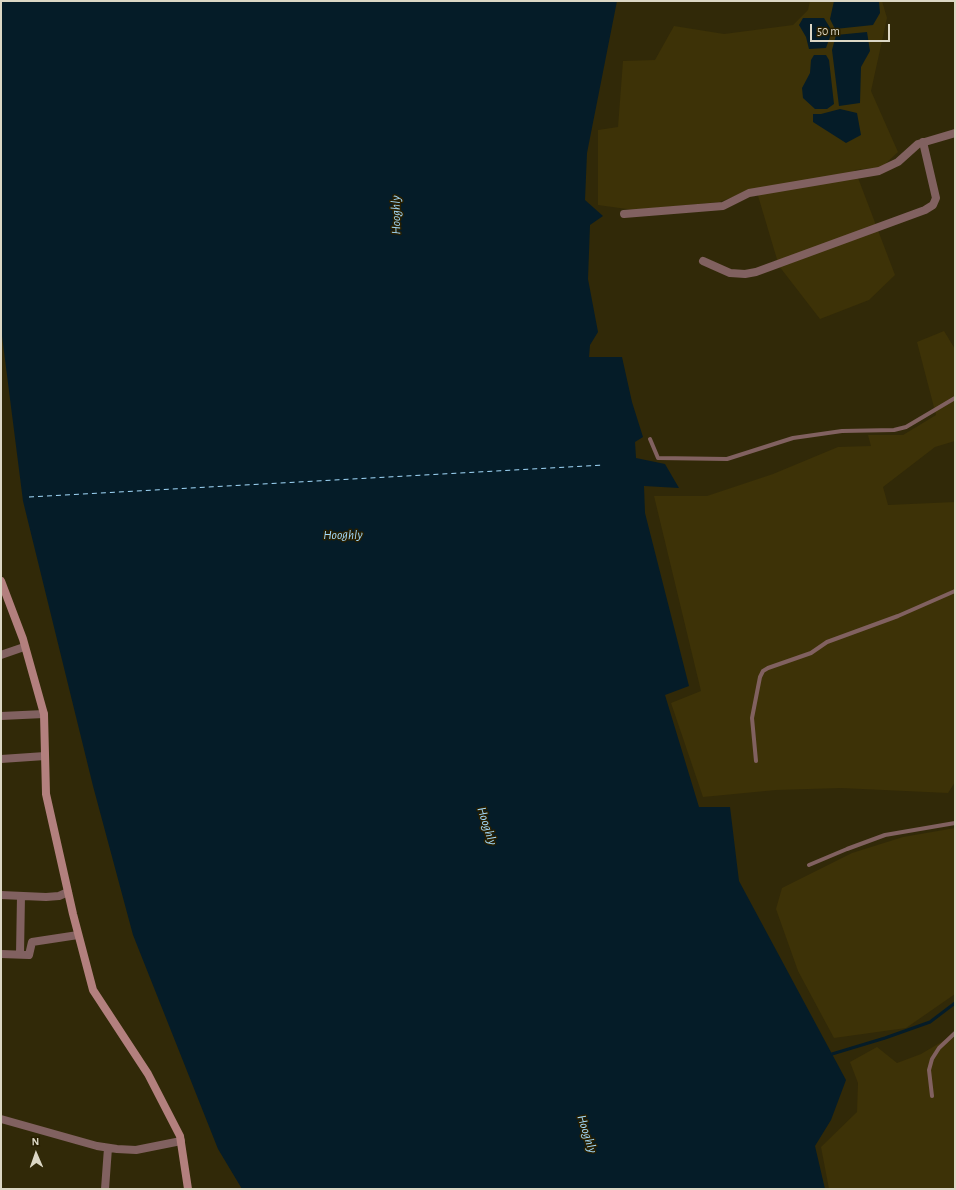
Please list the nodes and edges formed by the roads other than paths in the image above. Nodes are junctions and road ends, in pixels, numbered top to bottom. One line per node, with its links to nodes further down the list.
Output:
1 (955, 133): 2 (street)
2 (923, 142): 3 (street); 4 (street)
3 (624, 214)
4 (703, 261)
5 (955, 398): 6 (lane)
6 (650, 439)
7 (1, 581): 9 (street)
8 (955, 591): 15 (lane)
9 (24, 647): 10 (street); 11 (street)
10 (1, 655)
11 (44, 714): 12 (street); 13 (street)
12 (1, 716)
13 (45, 756): 14 (street); 18 (street)
14 (1, 759)
15 (756, 761)
16 (955, 823): 17 (lane)
17 (810, 866)
18 (68, 892): 20 (street); 21 (street)
19 (1, 895): 20 (street)
20 (21, 896): 23 (street)
21 (78, 935): 23 (street); 27 (street)
22 (1, 954): 23 (street)
23 (20, 954)
24 (955, 1033): 25 (lane)
25 (932, 1096)
26 (1, 1119): 28 (street)
27 (181, 1141): 28 (street); 30 (street)
28 (108, 1148): 29 (street)
29 (105, 1189)
30 (188, 1189)

